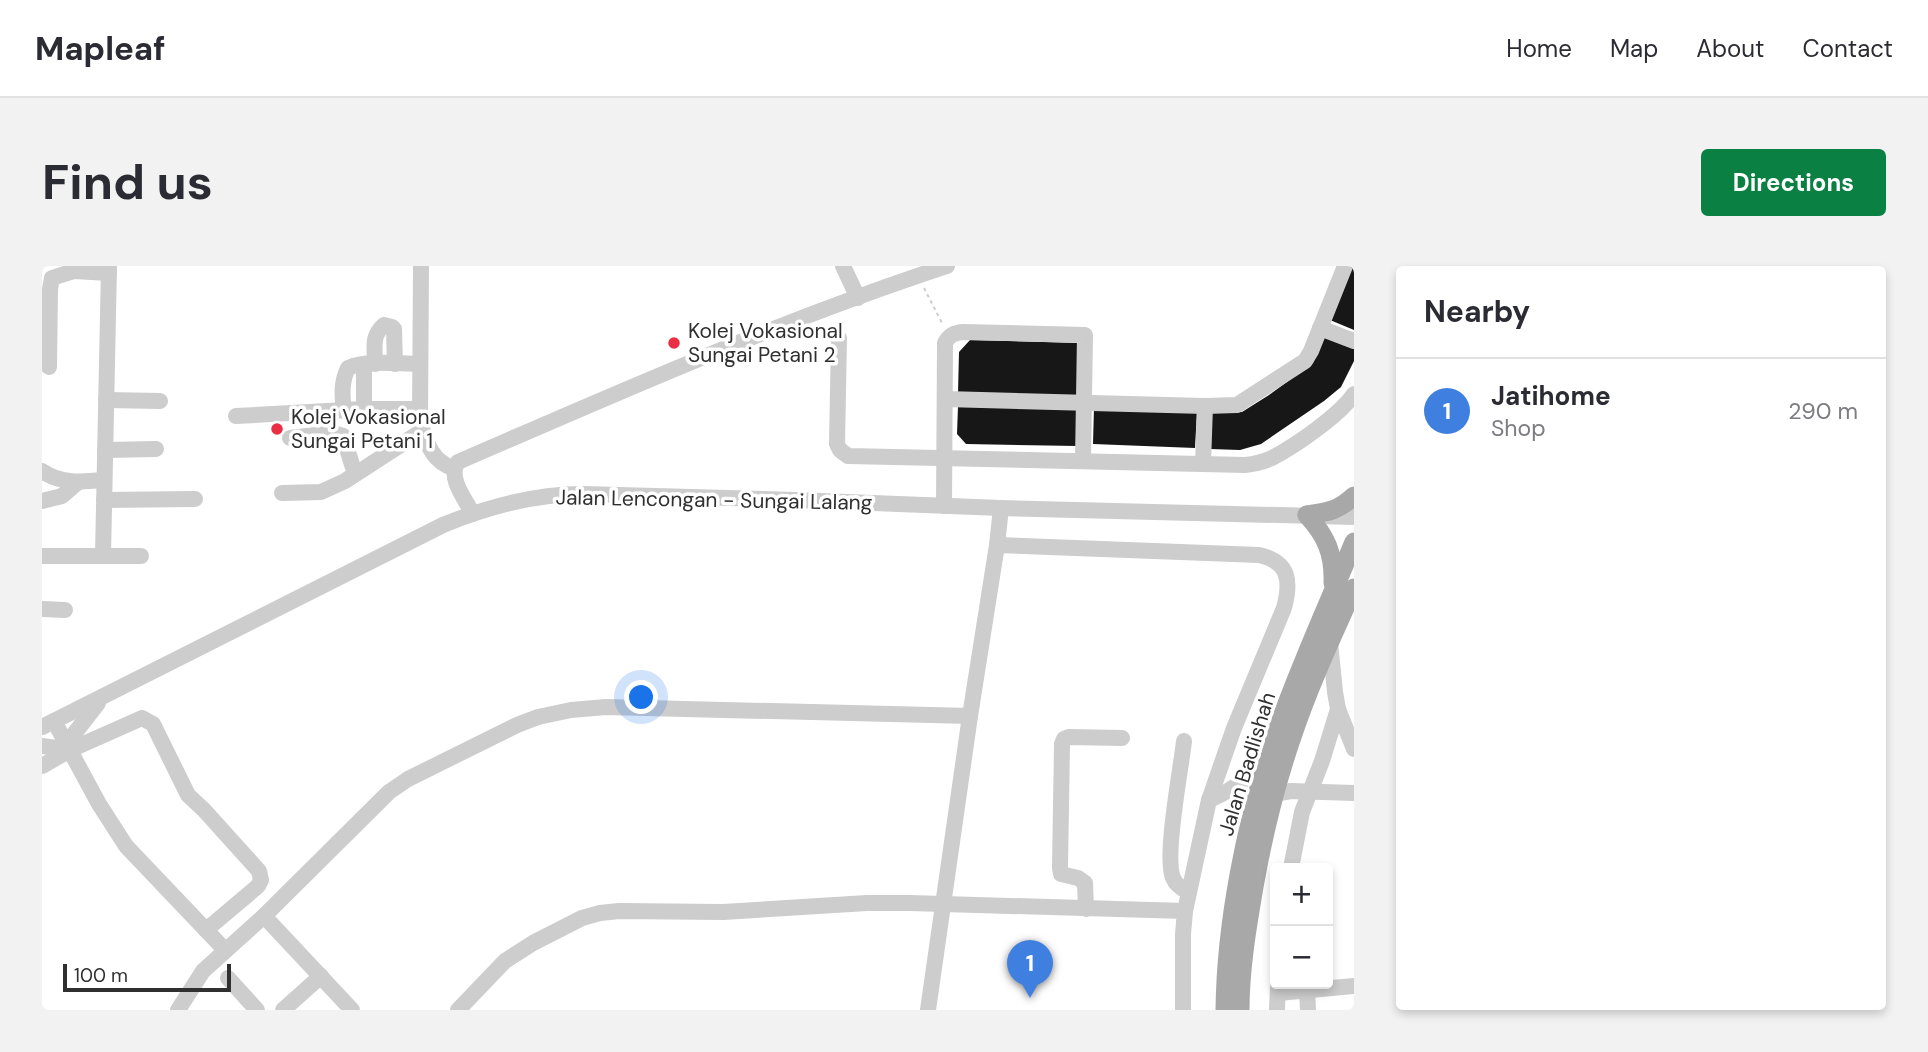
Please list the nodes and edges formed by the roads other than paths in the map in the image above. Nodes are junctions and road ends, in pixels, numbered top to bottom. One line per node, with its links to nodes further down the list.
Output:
1 (421, 266): 12 (street)
2 (843, 266): 6 (street)
3 (947, 266): 6 (street)
4 (1345, 266): 7 (street)
5 (109, 269): 13 (street); 15 (street)
6 (858, 298): 31 (street)
7 (1320, 328): 9 (street); 19 (street)
8 (839, 338): 28 (street)
9 (1354, 341)
10 (370, 364): 11 (street); 11 (street); 21 (street); 22 (street)
11 (395, 364): 12 (street)
12 (420, 365): 20 (street)
13 (49, 367)
14 (1354, 394): 30 (street)
15 (106, 400): 17 (street); 26 (street)
16 (945, 400): 18 (street); 18 (street); 28 (street)
17 (160, 401)
18 (1085, 404): 19 (street); 29 (street)
19 (1205, 407): 30 (street)
20 (420, 409): 21 (street); 24 (street)
21 (365, 410): 22 (street)
22 (344, 411): 23 (street)
23 (236, 416)
24 (422, 431): 31 (street); 33 (street)
25 (290, 438): 33 (street)
26 (105, 450): 27 (street); 34 (street)
27 (156, 450)
28 (945, 458): 29 (street); 41 (street)
29 (1083, 460): 30 (street)
30 (1203, 464)
31 (453, 468): 43 (street)
32 (42, 471): 35 (street)
33 (355, 474): 36 (street)
34 (104, 480): 35 (street); 39 (street)
35 (77, 483): 40 (street)
36 (282, 493)
37 (1354, 496): 44 (main road)
38 (195, 499): 39 (street)
39 (104, 500): 49 (street)
40 (42, 501)
41 (944, 506): 42 (street, Jalan Lencongan - Sungai Lalang); 43 (street, Jalan Lencongan - Sungai Lalang)
42 (1001, 508): 44 (street, Jalan Lencongan - Sungai Lalang); 47 (street)
43 (472, 514): 56 (street, Jalan Lencongan - Sungai Lalang)
44 (1307, 515): 45 (street, Jalan Lencongan - Sungai Lalang); 52 (main road)
45 (1354, 517)
46 (1354, 542): 52 (main road, Jalan Badlishah)
47 (997, 545): 58 (street); 70 (street)
48 (42, 556): 49 (street)
49 (103, 556): 50 (street)
50 (141, 556)
51 (1354, 588): 55 (main road, Jalan Badlishah)
52 (1333, 592): 62 (main road, Jalan Badlishah)
53 (42, 609): 54 (street)
54 (65, 610)
55 (1330, 642): 57 (street); 69 (main road, Jalan Badlishah)
56 (105, 696): 59 (street, Jalan Lencongan - Sungai Lalang); 64 (street)
57 (1338, 709): 65 (street); 67 (street)
58 (970, 716): 73 (street); 76 (street)
59 (48, 724): 64 (street)
60 (1122, 738): 74 (street)
61 (1184, 741): 72 (street)
62 (1273, 742): 70 (street); 92 (main road, Jalan Badlishah)
63 (42, 746): 64 (street)
64 (68, 748): 66 (street); 77 (street); 77 (street)
65 (1354, 749)
66 (42, 766)
67 (1309, 791): 68 (street); 69 (street); 71 (street)
68 (1354, 793)
69 (1274, 794): 93 (main road, Jalan Badlishah)
70 (1209, 800): 72 (street)
71 (1292, 863)
72 (1189, 892): 75 (street)
73 (943, 904): 74 (street); 89 (street); 90 (street)
74 (1086, 909): 75 (street)
75 (1185, 911): 91 (street)
76 (264, 916): 78 (street); 79 (street)
77 (206, 930): 78 (street)
78 (225, 950): 85 (street)
79 (321, 976): 87 (street); 88 (street)
80 (228, 978): 86 (street)
81 (1354, 986): 84 (street)
82 (1278, 989): 94 (street)
83 (1292, 989): 84 (street)
84 (1307, 990): 95 (street)
85 (178, 1010)
86 (257, 1010)
87 (283, 1010)
88 (352, 1010)
89 (457, 1010)
90 (928, 1010)
91 (1183, 1010)
92 (1225, 1010)
93 (1240, 1010)
94 (1277, 1010)
95 (1308, 1010)

